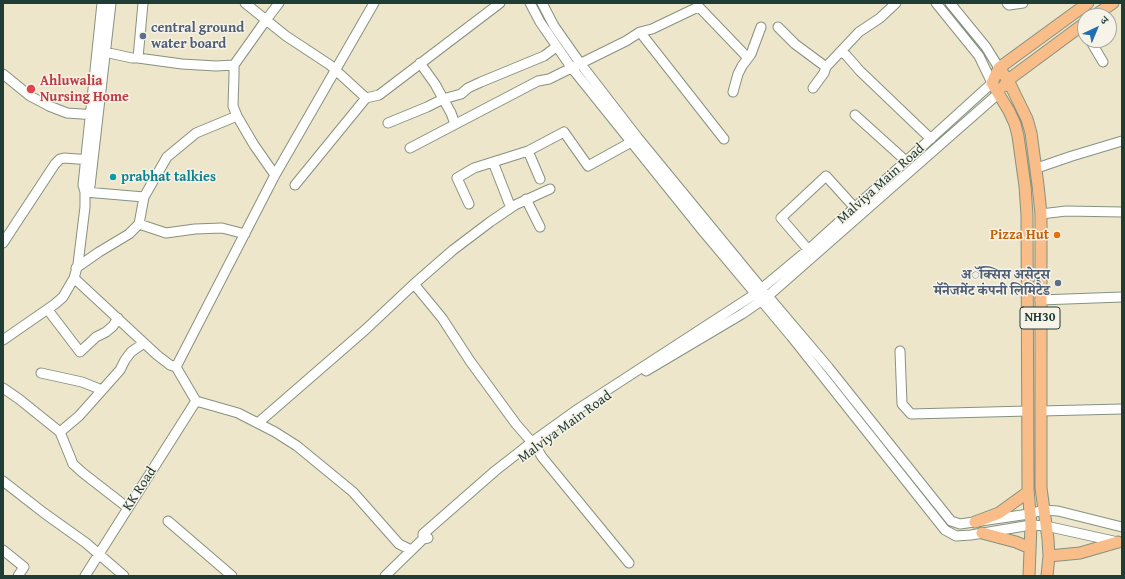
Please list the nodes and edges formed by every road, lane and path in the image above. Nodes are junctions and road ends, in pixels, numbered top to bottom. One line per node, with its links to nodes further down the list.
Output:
1 (102, 3): 24 (street)
2 (111, 3): 24 (street)
3 (144, 3): 26 (street)
4 (245, 3): 17 (street)
5 (279, 3): 17 (street)
6 (374, 3): 35 (street)
7 (500, 3): 29 (street)
8 (530, 3): 22 (street)
9 (542, 3): 30 (street)
10 (896, 3): 25 (street)
11 (936, 3): 38 (street)
12 (950, 3): 34 (street)
13 (1007, 3): 14 (street)
14 (1023, 3)
15 (1088, 3): 34 (main road)
16 (699, 5): 20 (street); 27 (street)
17 (266, 20): 31 (street); 35 (street)
18 (761, 27): 27 (street)
19 (778, 27): 33 (street)
20 (640, 32): 30 (street); 49 (street)
21 (1077, 32): 37 (main road)
22 (556, 47): 32 (street); 43 (street)
23 (1095, 48): 28 (street)
24 (101, 52): 26 (street); 44 (street)
25 (841, 52): 33 (street); 50 (street)
26 (138, 58): 31 (street)
27 (748, 58): 40 (street)
28 (1103, 62)
29 (420, 63): 42 (street); 43 (street)
30 (580, 63): 32 (street); 51 (street)
31 (234, 65): 46 (street)
32 (571, 67): 48 (street); 51 (street)
33 (826, 67): 39 (street)
34 (999, 68): 37 (main road, NH30); 38 (main road, Malviya Main Road)
35 (337, 70): 42 (street); 61 (street)
36 (3, 74): 44 (street)
37 (1008, 80): 41 (main road); 60 (main road, NH30)
38 (992, 83): 41 (main road, NH30); 50 (street, Malviya Main Road)
39 (813, 88)
40 (734, 92)
41 (999, 93): 57 (street); 96 (main road, NH30)
42 (366, 98): 63 (street)
43 (444, 99): 47 (street); 48 (street)
44 (94, 115): 56 (street)
45 (855, 115): 58 (street)
46 (237, 116): 61 (street); 67 (street)
47 (388, 123)
48 (455, 124): 53 (street)
49 (724, 139)
50 (931, 139): 55 (street, Malviya Main Road)
51 (634, 141): 54 (street); 82 (street)
52 (1122, 141): 60 (street)
53 (410, 148)
54 (528, 151): 59 (street); 62 (street)
55 (916, 152): 57 (street); 58 (street, Malviya Main Road)
56 (90, 160): 65 (street); 77 (street)
57 (923, 160): 66 (street)
58 (906, 161): 66 (street, Malviya Main Road)
59 (493, 162): 69 (street); 70 (street)
60 (1037, 168): 73 (main road, NH30)
61 (275, 175): 76 (street)
62 (540, 180)
63 (295, 184)
64 (550, 188): 68 (street)
65 (85, 192): 67 (street); 79 (street)
66 (877, 194): 71 (street, Malviya Main Road); 78 (street)
67 (144, 197): 74 (street)
68 (526, 200): 75 (street); 81 (street)
69 (509, 203)
70 (469, 204)
71 (855, 208): 78 (street, Malviya Main Road); 78 (street)
72 (1122, 212): 73 (street)
73 (1041, 214): 84 (main road, NH30)
74 (139, 224): 76 (street); 79 (street)
75 (540, 227)
76 (245, 234): 90 (street)
77 (3, 243)
78 (811, 253): 82 (street, Malviya Main Road)
79 (76, 268): 80 (street)
80 (74, 278): 85 (street); 86 (street)
81 (414, 284): 98 (street); 100 (street)
82 (762, 295): 100 (street, Malviya Main Road); 107 (street); 110 (street)
83 (1122, 297): 84 (street)
84 (1040, 300): 97 (main road, NH30)
85 (48, 310): 86 (street); 87 (street)
86 (118, 318): 88 (street)
87 (3, 340)
88 (144, 342): 90 (street); 93 (street)
89 (900, 351): 96 (street)
90 (176, 367): 94 (street)
91 (41, 373): 93 (street)
92 (3, 388): 99 (street)
93 (102, 390): 99 (street)
94 (196, 402): 98 (street); 103 (street, KK Road)
95 (1122, 409): 97 (street)
96 (1028, 411): 102 (main road, NH30)
97 (1041, 411): 104 (main road, NH30)
98 (258, 423): 114 (street)
99 (60, 432): 103 (street)
100 (534, 445): 114 (street, Malviya Main Road); 117 (street)
101 (4, 485): 115 (street)
102 (1028, 492): 105 (main road, NH30); 107 (main road)
103 (128, 508): 115 (street, KK Road)
104 (1043, 510): 105 (street); 108 (main road, NH30); 109 (street)
105 (1030, 519): 107 (street); 108 (street); 110 (street); 112 (main road, NH30)
106 (168, 521): 121 (street)
107 (975, 522)
108 (1046, 526): 111 (street); 116 (main road, NH30)
109 (1122, 527)
110 (982, 533): 112 (main road)
111 (1120, 542): 116 (main road)
112 (1030, 548): 123 (main road, NH30)
113 (3, 550): 118 (street)
114 (411, 550): 122 (street)
115 (99, 554): 119 (street, KK Road); 120 (street)
116 (1049, 556): 124 (main road, NH30)
117 (630, 562)
118 (18, 576)
119 (85, 576)
120 (124, 576)
121 (232, 576)
122 (385, 576)
123 (1029, 576)
124 (1047, 576)

